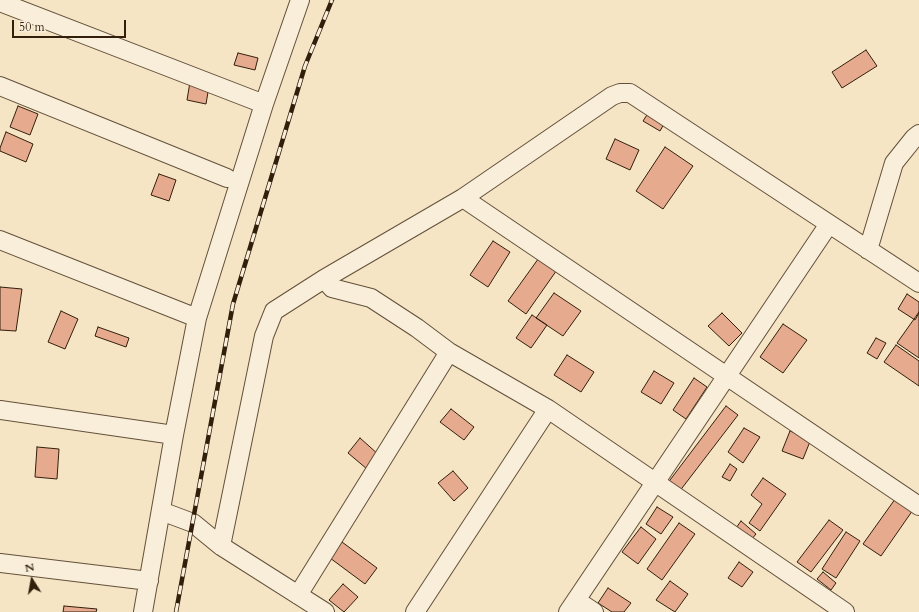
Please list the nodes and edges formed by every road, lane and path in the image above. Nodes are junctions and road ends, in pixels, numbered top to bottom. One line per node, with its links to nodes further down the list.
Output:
1 (300, 0): 4 (street)
2 (0, 2): 4 (street)
3 (0, 86): 6 (street)
4 (264, 104): 13 (street)
5 (919, 134): 10 (street)
6 (227, 178)
7 (463, 198): 8 (street); 11 (street); 15 (street)
8 (829, 224): 10 (street); 15 (street)
9 (0, 240): 13 (street)
10 (868, 250): 12 (street)
11 (324, 279): 14 (street); 22 (street)
12 (919, 283)
13 (197, 318): 18 (street)
14 (449, 352): 16 (street); 25 (street)
15 (727, 376): 19 (street); 20 (street)
16 (548, 409): 19 (street); 29 (street)
17 (0, 410): 18 (street)
18 (174, 435): 21 (street)
19 (655, 482): 26 (street); 31 (street)
20 (919, 506)
21 (161, 511): 22 (street); 24 (street)
22 (221, 546): 25 (street)
23 (0, 563): 24 (street)
24 (149, 581): 27 (street)
25 (298, 595): 28 (street)
26 (572, 606): 30 (street)
27 (143, 612)
28 (325, 612)
29 (415, 612)
30 (594, 612)
31 (845, 612)

